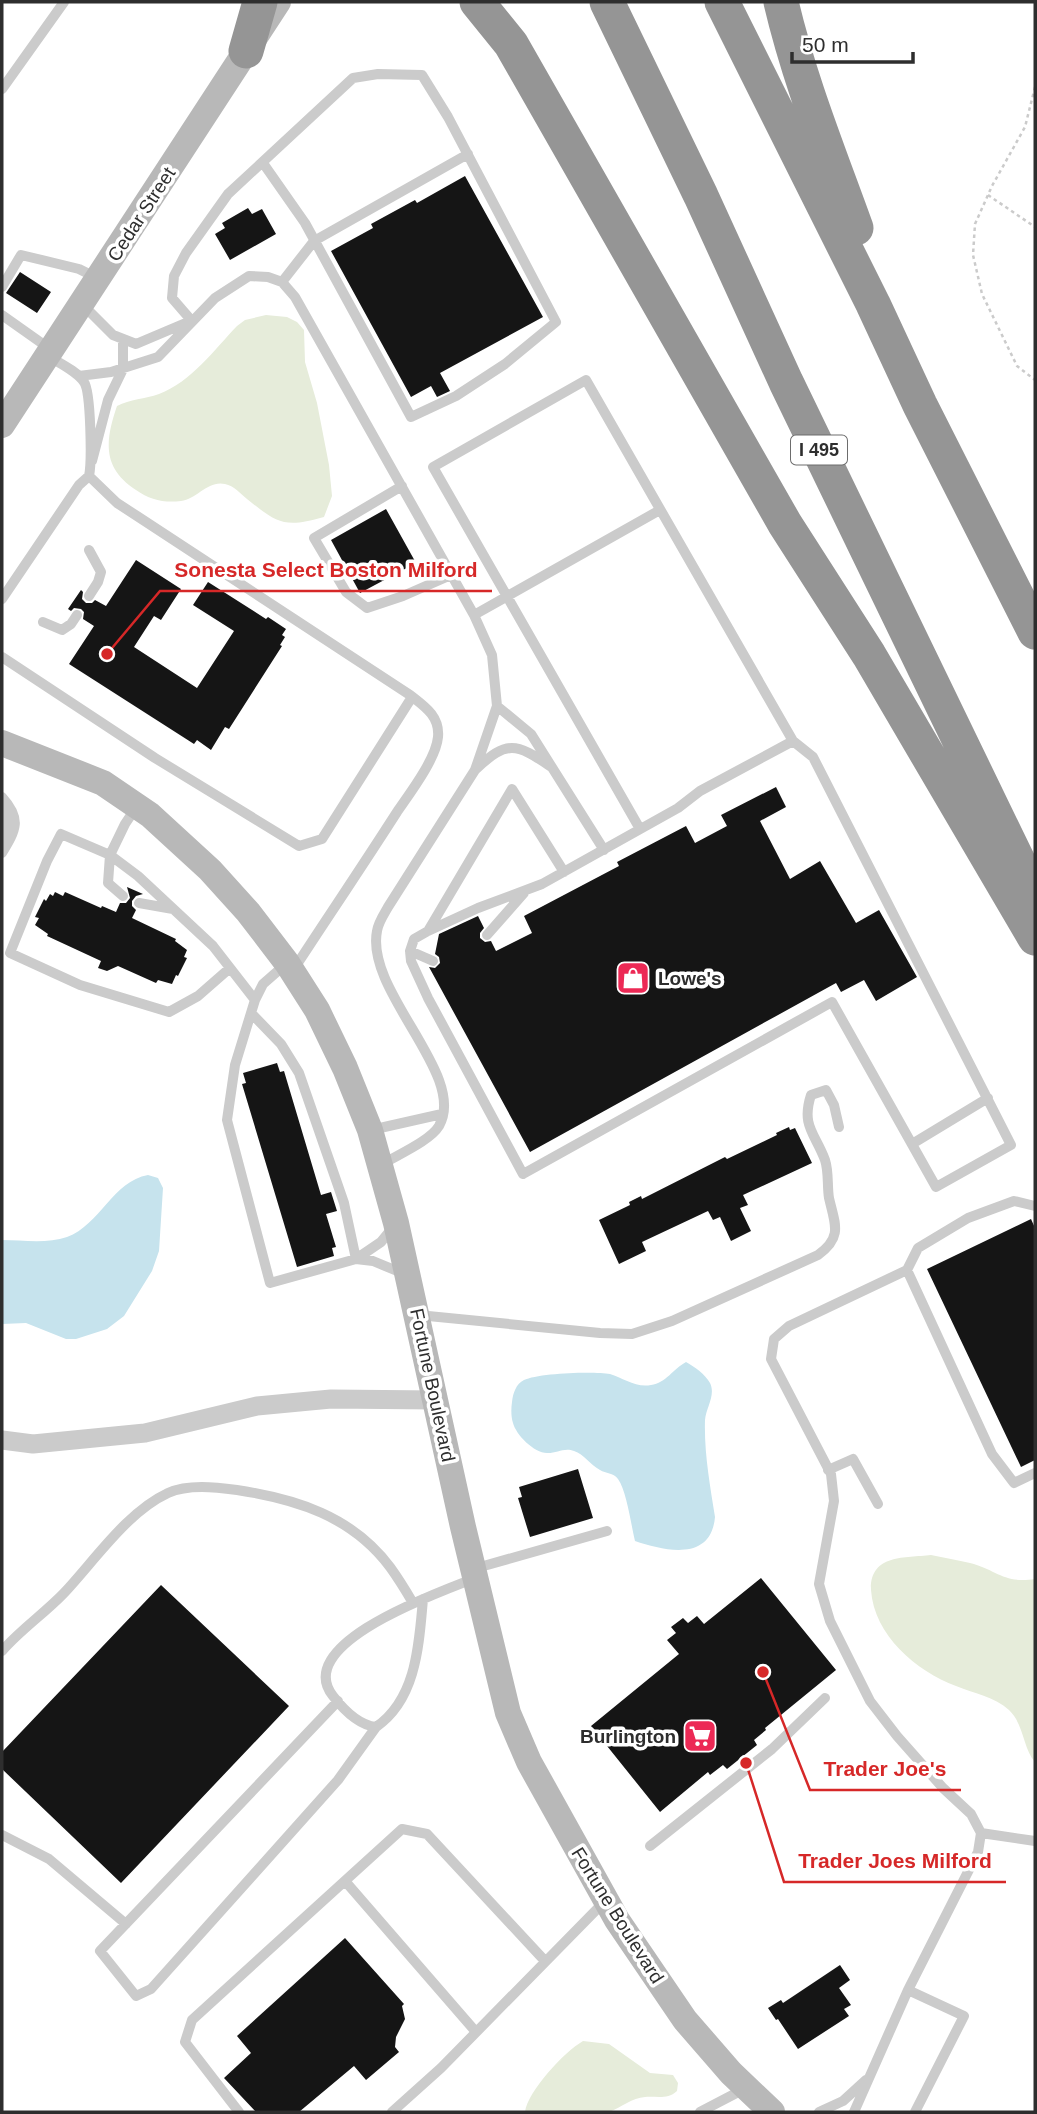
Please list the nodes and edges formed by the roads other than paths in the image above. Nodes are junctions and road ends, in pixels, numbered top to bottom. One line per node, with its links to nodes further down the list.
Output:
1 (64, 2): 8 (lane)
2 (477, 2): 60 (highway)
3 (607, 2): 55 (highway, I 495)
4 (722, 2): 22 (highway)
5 (781, 2): 22 (highway)
6 (274, 5): 7 (highway)
7 (246, 51): 12 (main road, Cedar Street)
8 (2, 89)
9 (468, 154): 10 (lane); 11 (lane); 11 (lane)
10 (263, 163): 11 (lane); 17 (lane)
11 (314, 242): 13 (lane)
12 (99, 279): 14 (lane); 15 (main road, Cedar Street)
13 (282, 282): 17 (lane); 26 (lane)
14 (2, 287)
15 (82, 304): 18 (lane); 19 (main road, Cedar Street)
16 (2, 315): 19 (lane)
17 (191, 320): 18 (lane); 20 (lane)
18 (123, 339): 20 (lane)
19 (49, 353): 21 (lane); 23 (main road, Cedar Street)
20 (123, 369): 21 (lane); 24 (lane)
21 (79, 376): 24 (lane)
22 (920, 405): 36 (highway)
23 (8, 411)
24 (90, 464): 25 (lane)
25 (89, 476): 32 (lane); 38 (lane)
26 (401, 486): 29 (lane); 29 (lane)
27 (660, 510): 31 (lane); 31 (lane); 40 (lane)
28 (89, 550): 30 (lane)
29 (451, 575): 34 (lane)
30 (89, 596)
31 (507, 596): 34 (lane); 47 (lane)
32 (2, 599)
33 (77, 615): 35 (lane)
34 (474, 615): 39 (lane)
35 (43, 622)
36 (1035, 632)
37 (2, 657): 38 (lane)
38 (412, 697): 64 (lane)
39 (496, 706): 42 (lane); 43 (lane)
40 (793, 741): 47 (lane); 67 (lane)
41 (2, 743): 45 (main road, Fortune Boulevard)
42 (553, 769): 43 (lane); 49 (lane)
43 (475, 770): 68 (lane)
44 (2, 797): 50 (lane)
45 (137, 806): 51 (lane); 64 (main road, Fortune Boulevard)
46 (2, 808): 48 (lane)
47 (640, 829): 49 (lane)
48 (2, 837)
49 (604, 850): 52 (lane)
50 (2, 853)
51 (110, 855): 54 (lane); 57 (lane); 63 (lane)
52 (564, 872): 53 (lane); 58 (lane)
53 (527, 890): 58 (lane); 59 (lane)
54 (123, 896)
55 (1035, 897)
56 (139, 903): 57 (lane)
57 (174, 909): 63 (lane)
58 (428, 931): 61 (lane)
59 (487, 935)
60 (1035, 938)
61 (410, 951): 62 (lane); 71 (lane)
62 (433, 961)
63 (230, 968): 65 (lane)
64 (289, 968): 65 (lane); 70 (main road, Fortune Boulevard)
65 (255, 1000): 66 (lane)
66 (252, 1014): 75 (lane); 75 (lane)
67 (988, 1098): 71 (lane); 71 (lane)
68 (442, 1114): 70 (lane); 72 (lane)
69 (839, 1127): 78 (lane)
70 (370, 1130): 72 (main road, Fortune Boulevard)
71 (912, 1144)
72 (380, 1166): 74 (main road, Fortune Boulevard)
73 (1035, 1206): 76 (lane)
74 (397, 1223): 75 (lane); 77 (main road, Fortune Boulevard)
75 (356, 1259): 77 (lane)
76 (907, 1269): 81 (lane); 82 (lane)
77 (408, 1276): 78 (main road, Fortune Boulevard)
78 (417, 1315): 79 (main road, Fortune Boulevard)
79 (436, 1400): 80 (street); 85 (main road, Fortune Boulevard)
80 (2, 1440)
81 (828, 1470): 83 (lane); 91 (lane)
82 (1035, 1473)
83 (878, 1504)
84 (607, 1531): 85 (lane)
85 (474, 1574): 86 (lane); 96 (main road, Fortune Boulevard)
86 (418, 1601): 87 (lane); 89 (lane); 90 (lane)
87 (2, 1651)
88 (825, 1698): 94 (lane)
89 (338, 1701): 90 (lane); 97 (lane)
90 (376, 1727): 97 (lane)
91 (981, 1833): 93 (lane); 99 (lane)
92 (2, 1835): 97 (lane)
93 (1035, 1841)
94 (650, 1846)
95 (345, 1881): 98 (lane); 100 (lane); 103 (lane)
96 (606, 1900): 98 (lane); 102 (main road, Fortune Boulevard)
97 (126, 1924)
98 (545, 1961): 100 (lane)
99 (908, 1990): 101 (lane); 109 (lane)
100 (476, 2032): 104 (lane)
101 (869, 2077): 107 (lane); 108 (lane)
102 (746, 2088): 105 (lane); 106 (main road, Fortune Boulevard)
103 (239, 2112)
104 (392, 2112)
105 (700, 2112)
106 (772, 2112)
107 (819, 2112)
108 (854, 2112)
109 (915, 2112)

